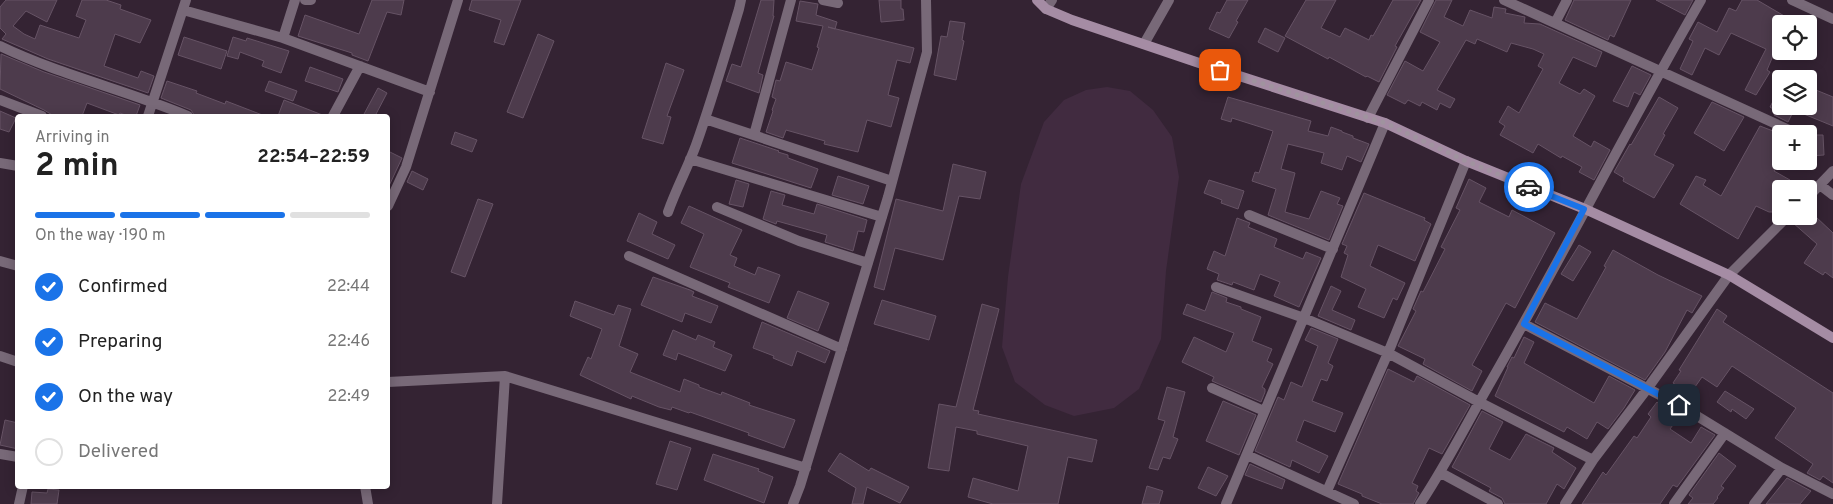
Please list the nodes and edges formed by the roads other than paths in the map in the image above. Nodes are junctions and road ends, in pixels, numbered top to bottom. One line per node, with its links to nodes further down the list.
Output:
1 (295, 0): 22 (street)
2 (305, 0): 3 (street)
3 (311, 0)
4 (458, 0): 27 (street)
5 (741, 0): 35 (street)
6 (790, 0): 38 (street)
7 (823, 0): 17 (street)
8 (926, 0): 44 (street)
9 (1037, 0): 19 (main road)
10 (1052, 0): 19 (street)
11 (1169, 0): 23 (street)
12 (1429, 0): 34 (street)
13 (1504, 0): 21 (street)
14 (1567, 0): 21 (street)
15 (1701, 0): 26 (street)
16 (1792, 0): 20 (street)
17 (838, 3)
18 (185, 5): 22 (street); 29 (street)
19 (1046, 9): 23 (main road)
20 (1833, 18)
21 (1555, 23): 26 (street)
22 (284, 38): 25 (street)
23 (1144, 44): 34 (main road)
24 (0, 46): 29 (street)
25 (360, 66): 27 (street); 33 (street)
26 (1661, 70): 37 (street); 50 (street)
27 (430, 92): 48 (street)
28 (0, 100): 30 (street)
29 (154, 102): 31 (street); 32 (street)
30 (37, 114)
31 (149, 114)
32 (183, 114)
33 (334, 114)
34 (1368, 118): 36 (main road)
35 (705, 119): 38 (street); 39 (street)
36 (1385, 123): 40 (main road); 55 (street)
37 (1779, 125)
38 (754, 136): 44 (street)
39 (690, 159): 51 (street); 53 (street)
40 (1466, 161): 50 (main road); 66 (street)
41 (0, 162): 42 (street)
42 (15, 165)
43 (1833, 171): 45 (street)
44 (892, 181): 53 (street)
45 (1820, 185): 46 (street); 47 (street)
46 (1817, 188)
47 (1833, 195)
48 (390, 202)
49 (717, 206): 58 (street)
50 (1584, 209): 60 (main road); 63 (street)
51 (668, 212)
52 (1249, 215): 55 (street)
53 (882, 217): 58 (street)
54 (1779, 225): 60 (street)
55 (1333, 249): 62 (street)
56 (629, 256): 65 (street)
57 (0, 261): 59 (street)
58 (868, 263): 65 (street)
59 (15, 265)
60 (1729, 275): 64 (main road); 72 (street)
61 (1216, 287): 62 (street)
62 (1304, 318): 66 (street); 74 (street)
63 (1524, 324): 72 (street); 73 (street)
64 (1833, 338)
65 (842, 349): 80 (street)
66 (1388, 353): 73 (street); 85 (street)
67 (0, 356): 68 (street)
68 (15, 361)
69 (505, 376): 70 (street); 80 (street); 89 (street)
70 (390, 382)
71 (1212, 388): 74 (street)
72 (1647, 389): 75 (street); 79 (street)
73 (1479, 402): 79 (street); 82 (street)
74 (1264, 411): 77 (street)
75 (1725, 433): 81 (street); 96 (street)
76 (0, 454): 78 (street)
77 (1247, 454): 85 (street); 91 (street)
78 (15, 456)
79 (1593, 460): 95 (street)
80 (806, 468): 90 (street)
81 (1782, 468): 86 (street); 97 (street)
82 (1441, 473): 93 (street); 94 (street)
83 (22, 489): 87 (street)
84 (366, 489): 88 (street)
85 (1327, 491): 92 (street)
86 (1833, 494)
87 (19, 504)
88 (368, 504)
89 (497, 504)
90 (793, 504)
91 (1226, 504)
92 (1354, 504)
93 (1420, 504)
94 (1498, 504)
95 (1565, 504)
96 (1674, 504)
97 (1754, 504)

